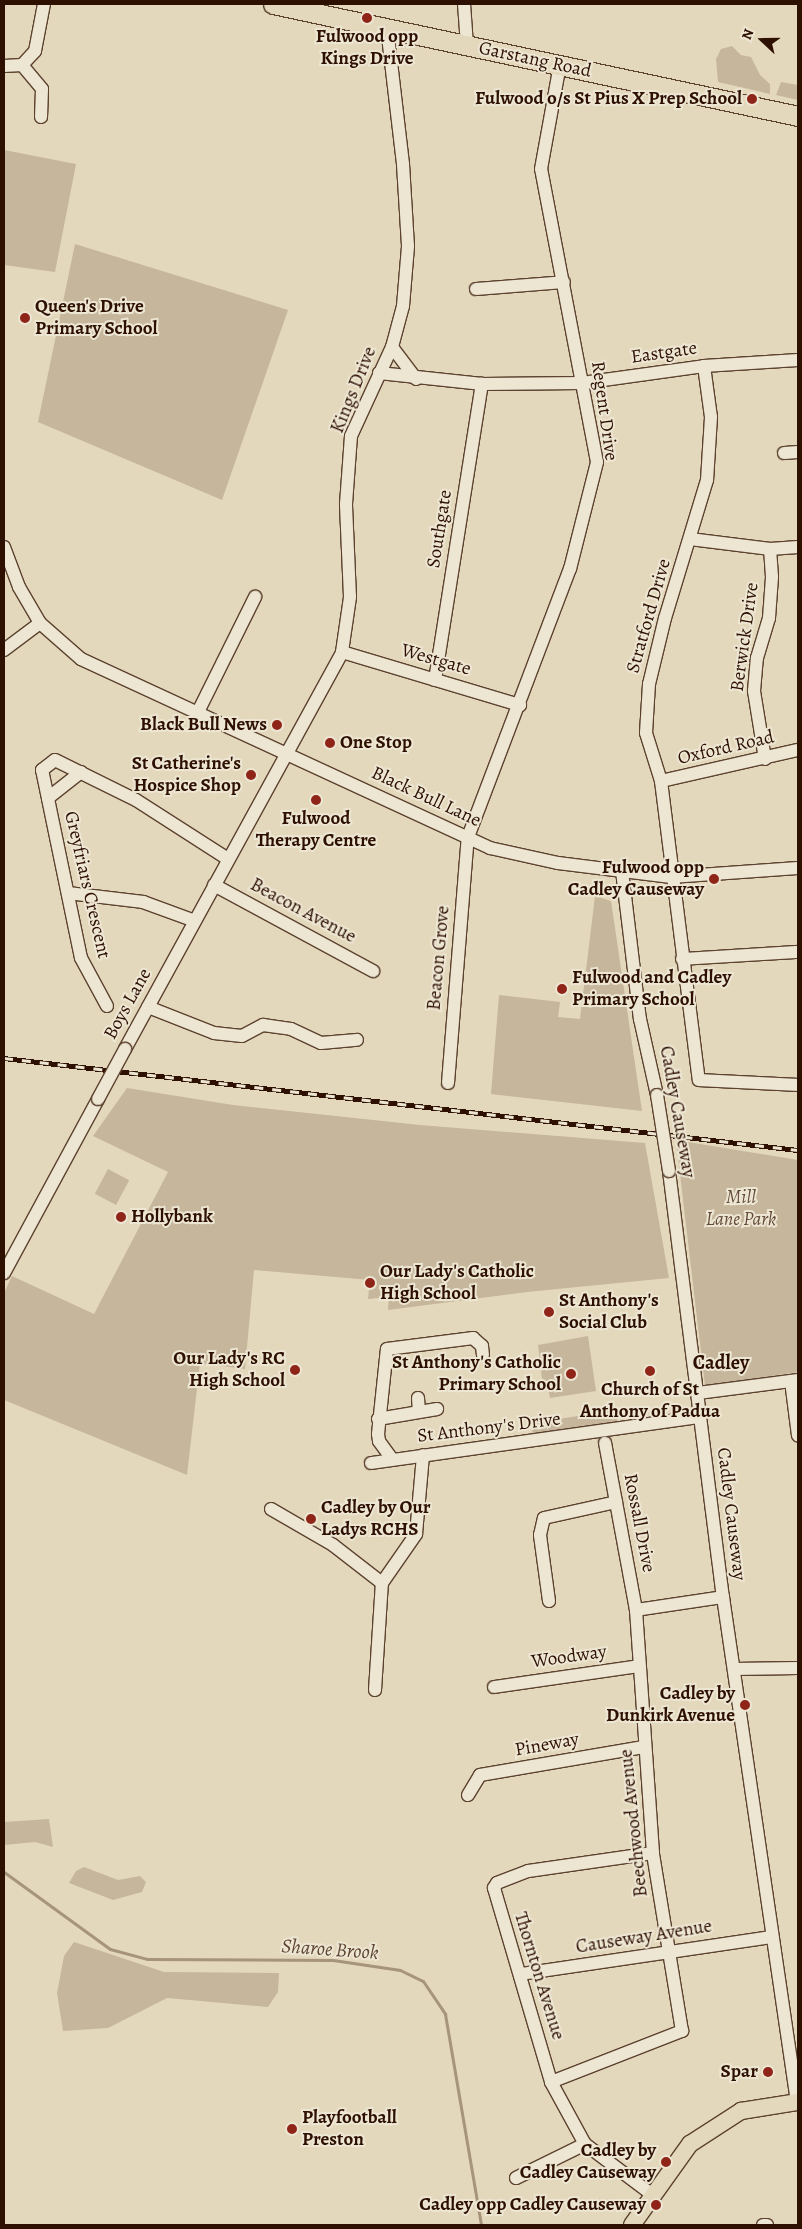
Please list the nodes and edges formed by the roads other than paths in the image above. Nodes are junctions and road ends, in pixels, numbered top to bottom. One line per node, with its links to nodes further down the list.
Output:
1 (44, 4): 7 (street)
2 (273, 4): 4 (highway, Garstang Road)
3 (464, 4): 5 (street)
4 (387, 28): 5 (highway, Garstang Road); 13 (street, Kings Drive)
5 (467, 45): 6 (highway, Garstang Road)
6 (560, 64): 9 (highway, Garstang Road); 11 (street, Regent Drive)
7 (22, 65): 8 (street); 10 (street)
8 (4, 66)
9 (798, 116)
10 (42, 117)
11 (564, 282): 12 (street); 18 (street, Regent Drive)
12 (476, 289)
13 (392, 347): 16 (street, Kings Drive); 17 (street)
14 (798, 360): 15 (street, Eastgate)
15 (704, 366): 18 (street, Eastgate); 22 (street, Stratford Drive)
16 (379, 373): 17 (street, Eastgate); 29 (street, Kings Drive)
17 (416, 379): 19 (street, Eastgate)
18 (582, 383): 19 (street, Eastgate); 31 (street, Regent Drive)
19 (482, 384): 30 (street, Southgate)
20 (798, 452): 21 (street)
21 (784, 453)
22 (690, 539): 25 (street); 37 (street, Stratford Drive)
23 (4, 546): 27 (street, Black Bull Lane)
24 (798, 547): 25 (street)
25 (770, 549): 35 (street, Berwick Drive)
26 (256, 597): 32 (street)
27 (40, 623): 28 (street); 32 (street, Black Bull Lane)
28 (4, 650)
29 (342, 652): 30 (street, Westgate); 34 (street, Kings Drive)
30 (436, 680): 31 (street, Westgate)
31 (520, 705): 39 (street, Regent Drive)
32 (197, 714): 34 (street, Black Bull Lane)
33 (798, 750): 35 (street, Oxford Road)
34 (286, 752): 39 (street, Black Bull Lane); 40 (street, Boys Lane)
35 (765, 759): 37 (street, Oxford Road)
36 (81, 772): 38 (street, Greyfriars Crescent); 38 (street, Greyfriars Crescent); 40 (street, Greyfriars Crescent)
37 (661, 781): 43 (street, Stratford Drive)
38 (48, 798): 45 (street, Greyfriars Crescent)
39 (468, 837): 42 (street, Black Bull Lane); 53 (street, Beacon Grove)
40 (228, 860): 44 (street, Boys Lane)
41 (798, 868): 43 (street, Black Bull Lane)
42 (622, 871): 43 (street, Black Bull Lane); 58 (street, Cadley Causeway, bridge)
43 (671, 876): 48 (street, Stratford Drive)
44 (214, 885): 46 (street, Boys Lane); 49 (street, Beacon Avenue)
45 (68, 893): 46 (street); 50 (street, Greyfriars Crescent)
46 (195, 920): 51 (street, Boys Lane)
47 (798, 952): 48 (street)
48 (682, 959): 54 (street, Stratford Drive)
49 (373, 971)
50 (107, 1006)
51 (148, 1007): 52 (street); 55 (street, Boys Lane, bridge)
52 (357, 1040)
53 (448, 1083)
54 (798, 1085)
55 (4, 1273)
56 (483, 1355): 61 (street)
57 (795, 1381): 58 (street); 62 (street)
58 (698, 1393): 60 (street, Cadley Causeway)
59 (437, 1409): 61 (street)
60 (700, 1417): 64 (street, St Anthony's Drive); 70 (street, Cadley Causeway)
61 (378, 1419): 65 (street)
62 (798, 1436)
63 (605, 1443): 67 (street, Rossall Drive)
64 (423, 1455): 65 (street, St Anthony's Drive); 69 (street)
65 (392, 1459): 66 (street, St Anthony's Drive)
66 (372, 1463)
67 (616, 1502): 71 (street); 72 (street, Rossall Drive)
68 (273, 1515): 69 (street)
69 (382, 1582): 77 (street)
70 (723, 1598): 72 (street); 75 (street, Cadley Causeway)
71 (549, 1601)
72 (636, 1610): 73 (street, Beechwood Avenue)
73 (639, 1666): 76 (street, Woodway); 78 (street, Beechwood Avenue)
74 (798, 1668): 75 (street)
75 (734, 1669): 81 (street, Cadley Causeway)
76 (500, 1683)
77 (374, 1690)
78 (644, 1747): 79 (street, Pineway); 80 (street, Beechwood Avenue)
79 (468, 1795)
80 (653, 1853): 82 (street, Beechwood Avenue); 83 (street, Thornton Avenue)
81 (772, 1936): 82 (street, Causeway Avenue); 85 (street, Cadley Causeway)
82 (670, 1952): 83 (street, Causeway Avenue); 84 (street, Beechwood Avenue)
83 (521, 1974): 84 (street, Thornton Avenue)
84 (551, 2082): 86 (street, Thornton Avenue)
85 (798, 2102): 88 (main road)
86 (585, 2144): 87 (street); 88 (street, Thornton Avenue)
87 (516, 2178)
88 (654, 2196): 89 (main road)
89 (632, 2225)
90 (763, 2225): 91 (street)
91 (767, 2225)

